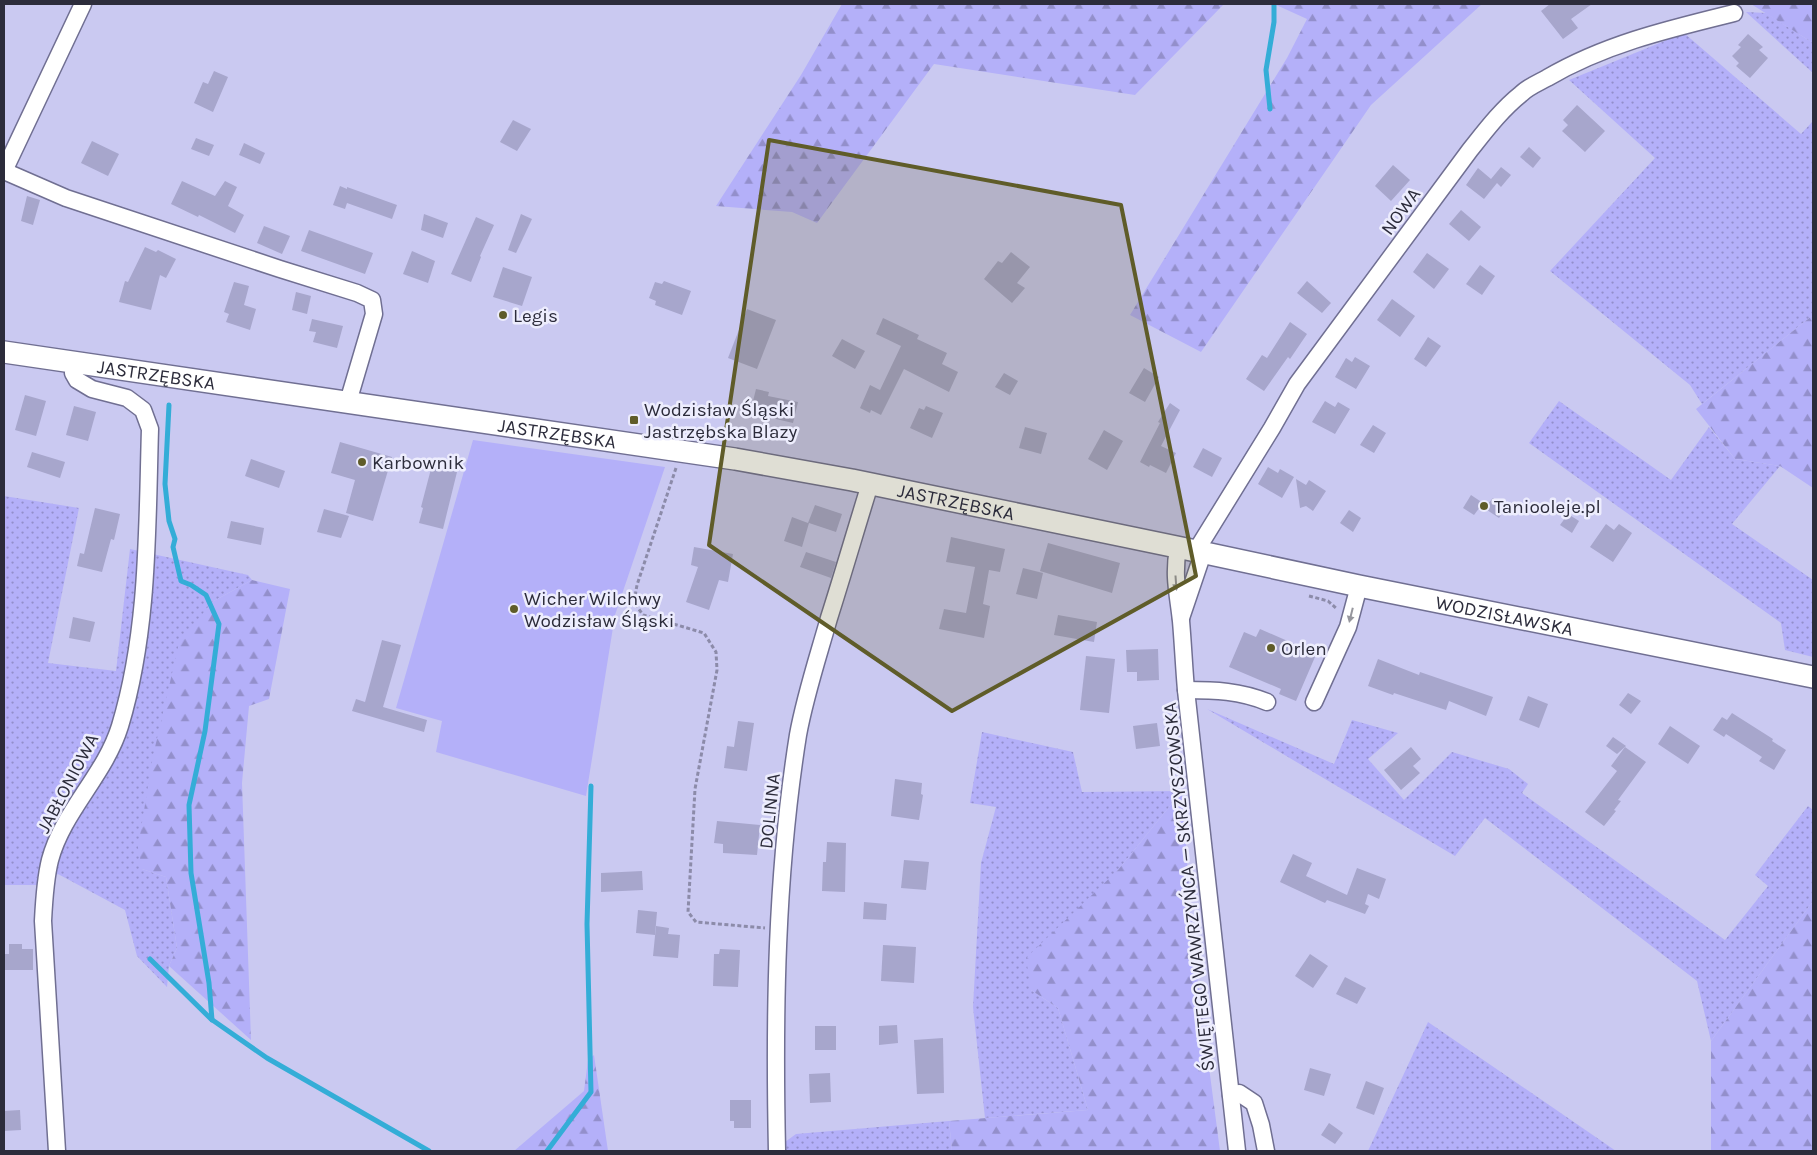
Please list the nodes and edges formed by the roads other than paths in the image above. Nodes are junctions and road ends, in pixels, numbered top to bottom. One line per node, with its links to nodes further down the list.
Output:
1 (84, 4): 3 (street)
2 (1734, 13): 8 (street, NOWA)
3 (4, 171): 6 (street)
4 (4, 352): 5 (main road, JASTRZĘBSKA)
5 (74, 362): 6 (main road, JASTRZĘBSKA); 16 (street, JABŁONIOWA)
6 (348, 402): 7 (main road, JASTRZĘBSKA)
7 (870, 484): 8 (main road, JASTRZĘBSKA); 17 (street, DOLINNA)
8 (1192, 550): 9 (main road, WODZISŁAWSKA); 10 (street); 10 (street, ŚWIĘTEGO WAWRZYŃCA — SKRZYSZOWSKA, one-way to 10)
9 (1359, 586): 11 (main road, WODZISŁAWSKA); 14 (street, one-way to 14)
10 (1181, 618): 12 (street, ŚWIĘTEGO WAWRZYŃCA — SKRZYSZOWSKA)
11 (1813, 677)
12 (1186, 690): 13 (street); 15 (street, ŚWIĘTEGO WAWRZYŃCA — SKRZYSZOWSKA)
13 (1267, 702)
14 (1314, 702)
15 (1231, 1095): 18 (street, ŚWIĘTEGO WAWRZYŃCA — SKRZYSZOWSKA); 19 (street)
16 (57, 1151)
17 (776, 1151)
18 (1237, 1151)
19 (1266, 1151)

